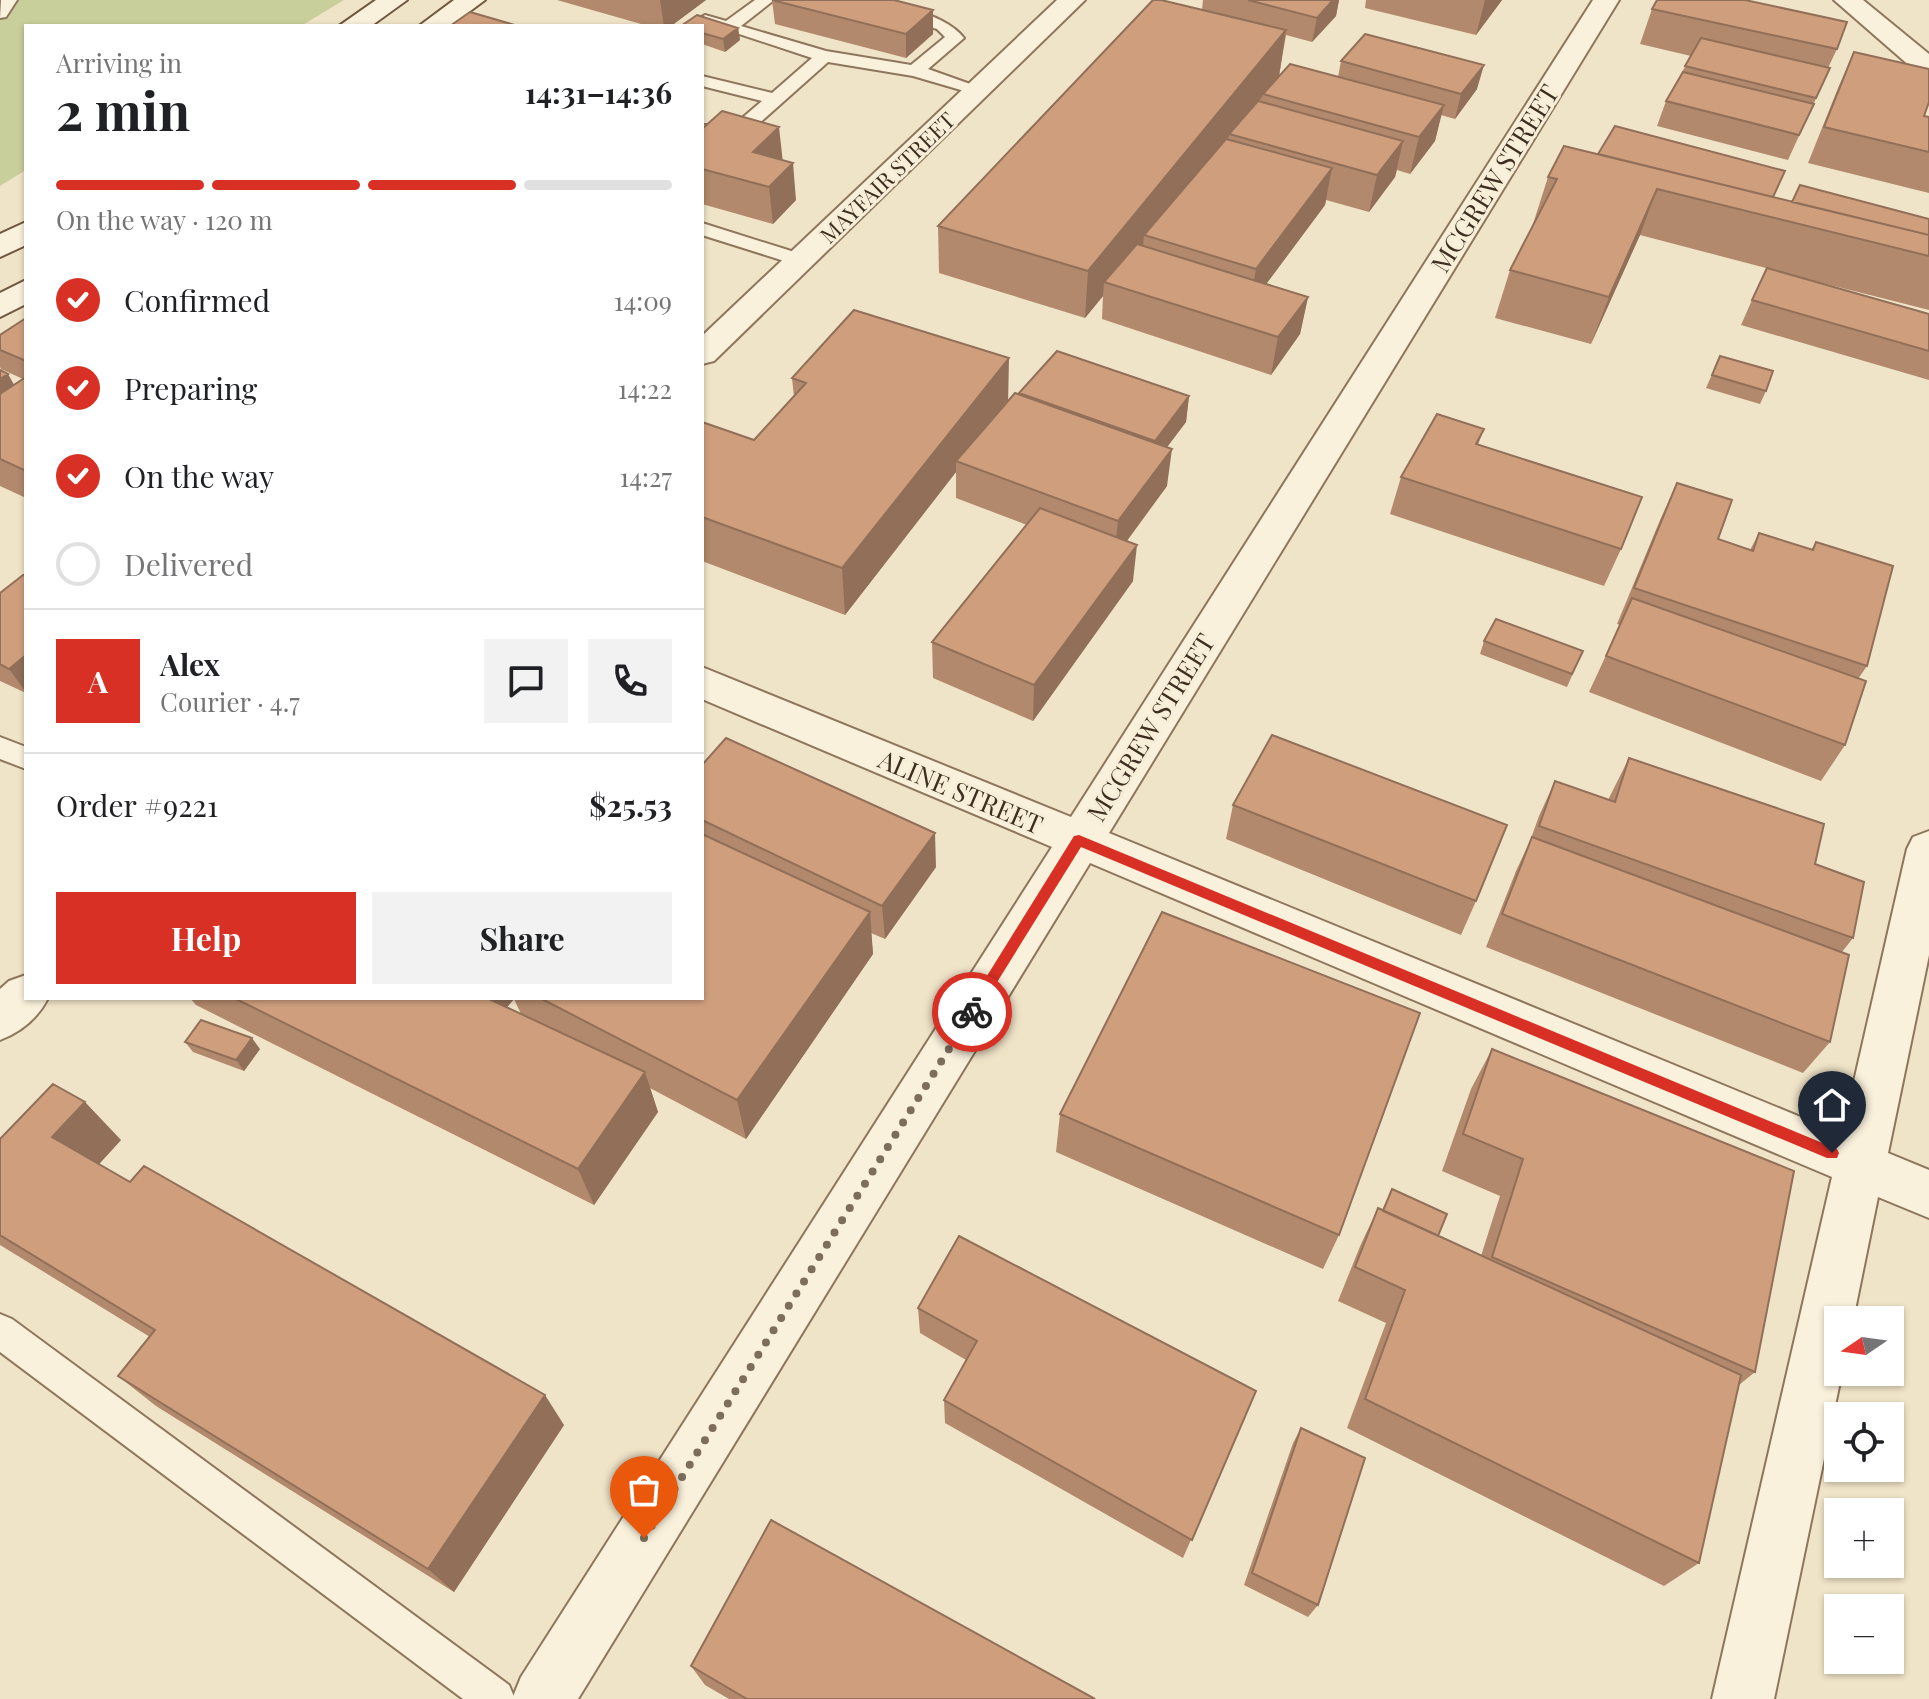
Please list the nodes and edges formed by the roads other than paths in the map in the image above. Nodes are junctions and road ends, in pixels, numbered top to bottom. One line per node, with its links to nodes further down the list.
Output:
1 (9, 0): 9 (lane)
2 (394, 0): 11 (street)
3 (472, 0): 12 (street)
4 (766, 0): 13 (lane)
5 (852, 0): 16 (lane)
6 (1072, 0): 18 (street, MAYFAIR STREET)
7 (1606, 0): 32 (street, MCGREW STREET)
8 (1847, 0): 15 (street)
9 (0, 13)
10 (705, 20): 13 (lane)
11 (355, 24)
12 (435, 24)
13 (728, 27): 14 (lane)
14 (824, 56): 16 (lane); 19 (lane)
15 (1929, 68)
16 (915, 71): 18 (lane)
17 (704, 81): 19 (lane)
18 (978, 90): 25 (street, MAYFAIR STREET)
19 (775, 99): 20 (lane)
20 (704, 131)
21 (704, 230): 25 (lane)
22 (24, 232): 23 (street)
23 (0, 248): 24 (street)
24 (24, 256)
25 (800, 260): 28 (street, MAYFAIR STREET)
26 (24, 291): 27 (street)
27 (0, 307)
28 (704, 352)
29 (704, 683): 32 (street, ALINE STREET)
30 (0, 747): 31 (lane)
31 (24, 758)
32 (1079, 840): 36 (street, ALINE STREET); 40 (street, MCGREW STREET)
33 (1929, 849): 36 (street)
34 (24, 997): 35 (street)
35 (0, 1019)
36 (1861, 1165): 37 (street, ALINE STREET); 41 (street)
37 (1929, 1194)
38 (0, 1331): 39 (lane)
39 (495, 1699)
40 (543, 1699)
41 (1743, 1699)

